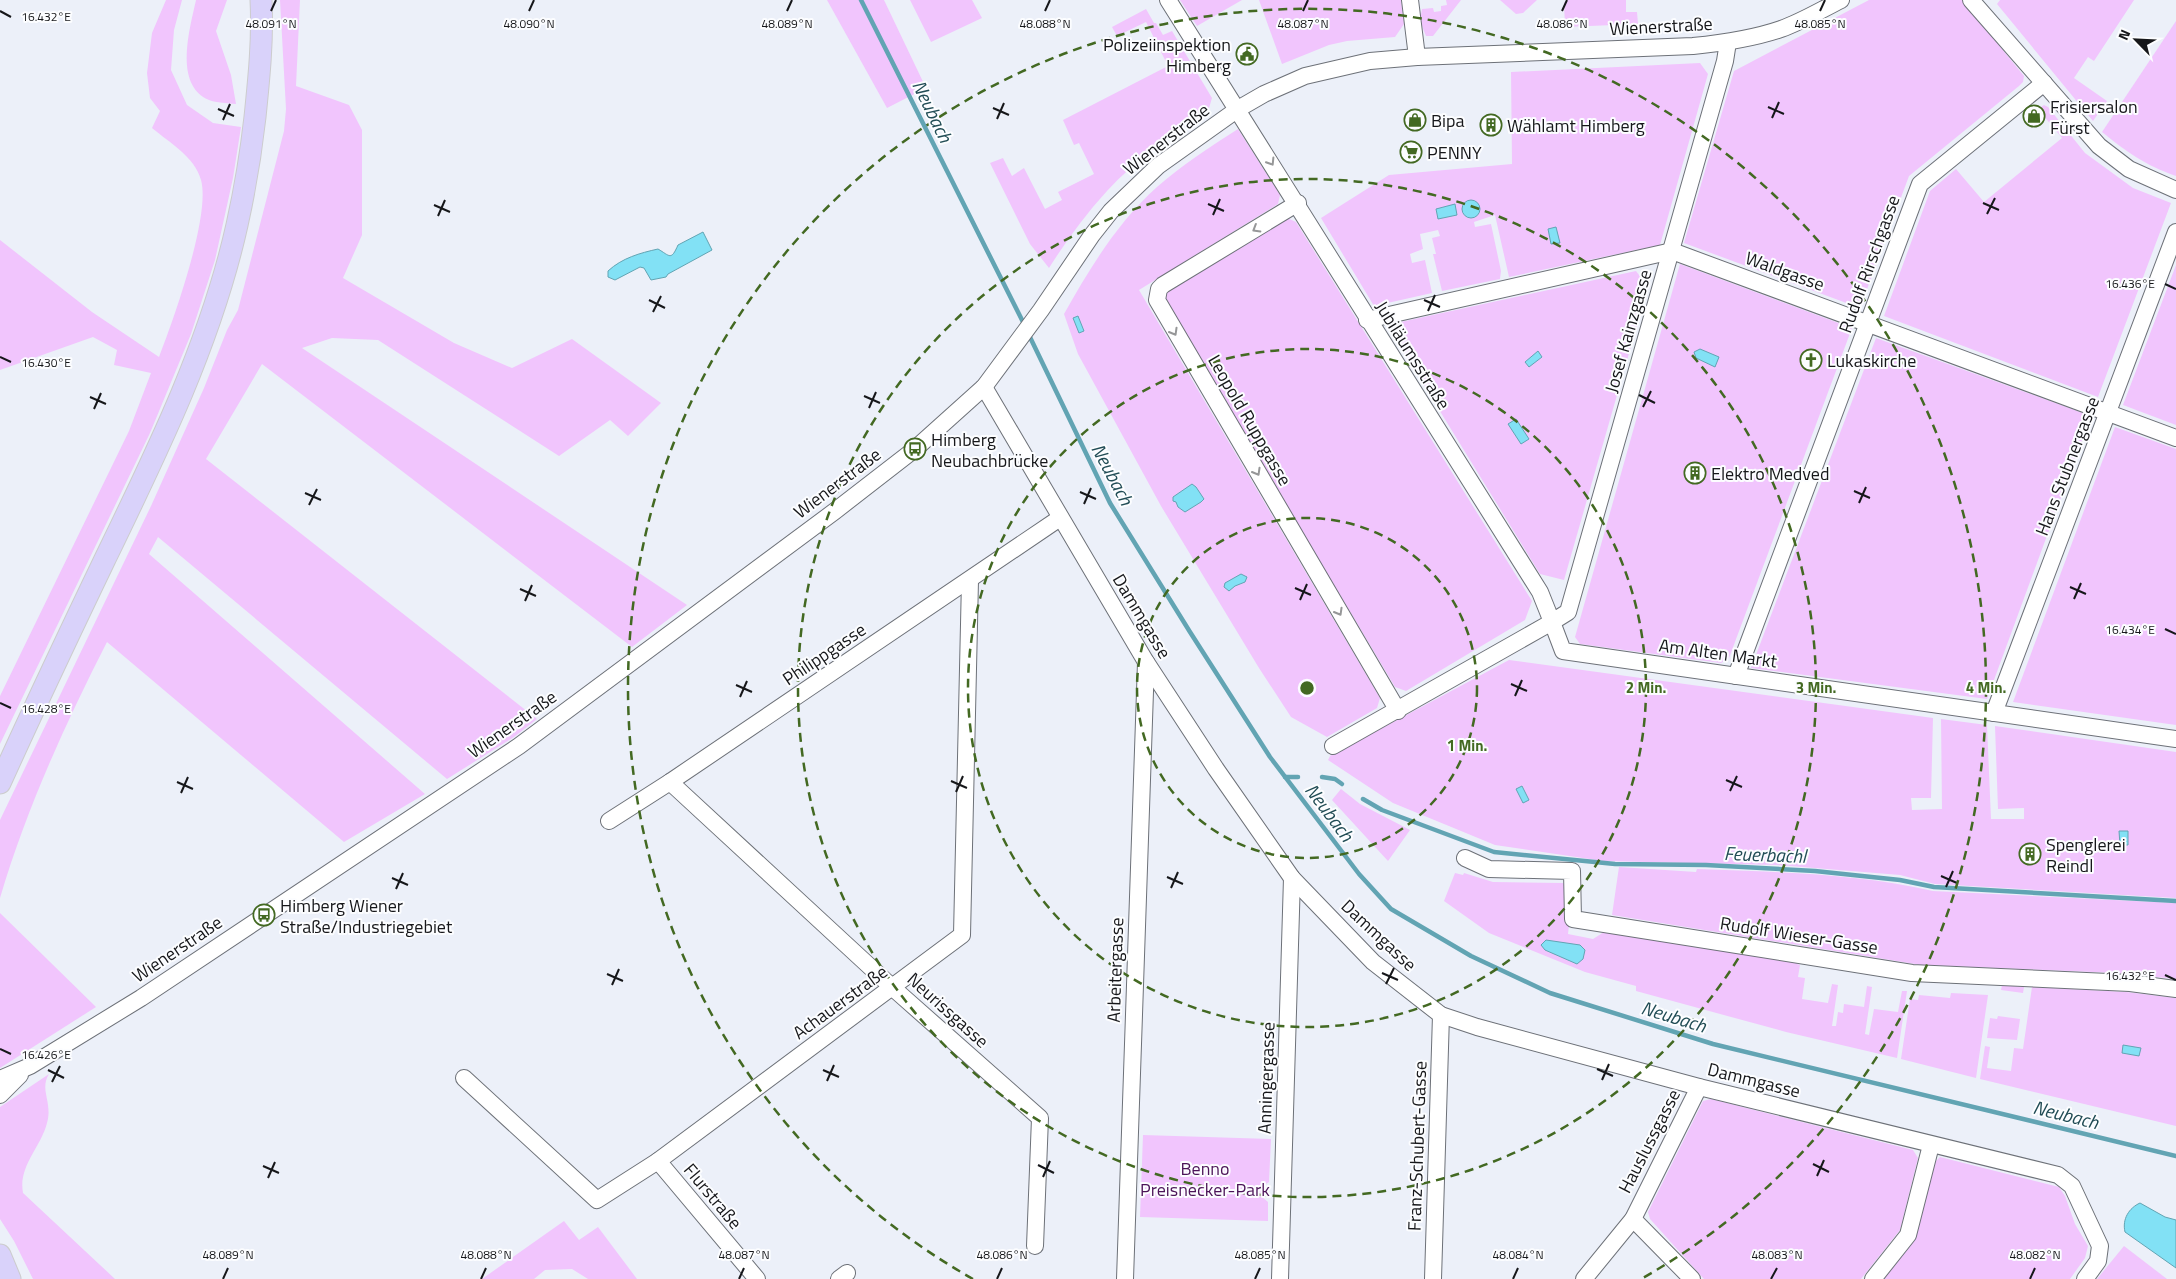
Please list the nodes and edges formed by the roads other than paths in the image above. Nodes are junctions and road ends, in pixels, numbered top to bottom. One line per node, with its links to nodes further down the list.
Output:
1 (261, 0): 29 (main road)
2 (1168, 0): 9 (street, Jubiläumsstraße)
3 (1410, 0): 7 (street)
4 (1841, 0): 6 (street, Wienerstraße)
5 (1970, 0): 8 (street)
6 (1728, 42): 7 (street, Wienerstraße); 13 (street, Josef Kainzgasse)
7 (1417, 57): 9 (street, Wienerstraße)
8 (2044, 83): 10 (street); 15 (street, Rudolf Rirschgasse)
9 (1238, 109): 11 (street, Jubiläumsstraße, one-way to 11); 16 (street, Wienerstraße)
10 (2176, 190)
11 (1298, 204): 14 (street, Jubiläumsstraße); 24 (street, Leopold Ruppgasse, one-way to 24)
12 (2176, 232): 17 (street, Hans Stubnergasse)
13 (1672, 251): 14 (street); 15 (street, Waldgasse); 21 (street, Josef Kainzgasse)
14 (1367, 320): 21 (street, Jubiläumsstraße)
15 (1868, 323): 17 (street, Waldgasse); 23 (street, Rudolf Rirschgasse)
16 (984, 387): 19 (street, Dammgasse); 36 (street, Wienerstraße)
17 (2109, 413): 18 (street, Waldgasse); 25 (street, Hans Stubnergasse)
18 (2176, 438)
19 (1060, 518): 20 (street, Philippgasse); 22 (street, Dammgasse)
20 (970, 580): 28 (street, Philippgasse); 33 (street, Achauerstraße)
21 (1552, 622): 23 (street, Am Alten Markt); 24 (street)
22 (1146, 662): 32 (street, Dammgasse); 49 (street, Arbeitergasse)
23 (1736, 676): 25 (street, Am Alten Markt)
24 (1398, 710): 27 (street)
25 (1994, 713): 26 (street, Am Alten Markt)
26 (2176, 739)
27 (1333, 746)
28 (670, 782): 30 (street, Philippgasse); 33 (street, Neurissgasse)
29 (0, 783)
30 (608, 821)
31 (1465, 858): 34 (street, Rudolf Wieser-Gasse)
32 (1292, 878): 35 (street, Dammgasse); 50 (street, Anningergasse)
33 (893, 988): 42 (street, Achauerstraße); 44 (street, Neurissgasse)
34 (2176, 989)
35 (1441, 1015): 39 (street, Dammgasse); 51 (street, Franz-Schubert-Gasse)
36 (30, 1066): 38 (street, Wienerstraße); 40 (street, Wienerstraße)
37 (464, 1078): 42 (street, Achauerstraße)
38 (0, 1080)
39 (1699, 1087): 41 (street, Dammgasse); 43 (street, Hauslussgasse)
40 (0, 1095)
41 (1931, 1145): 54 (street); 55 (street, Dammgasse)
42 (658, 1161): 48 (street, Flurstraße)
43 (1632, 1219): 52 (street); 53 (street, Hauslussgasse)
44 (1035, 1246)
45 (0, 1255): 47 (main road)
46 (0, 1271): 47 (main road)
47 (8, 1279)
48 (757, 1279)
49 (1125, 1279)
50 (1280, 1279)
51 (1432, 1279)
52 (1584, 1279)
53 (1692, 1279)
54 (1873, 1279)
55 (2085, 1279)

